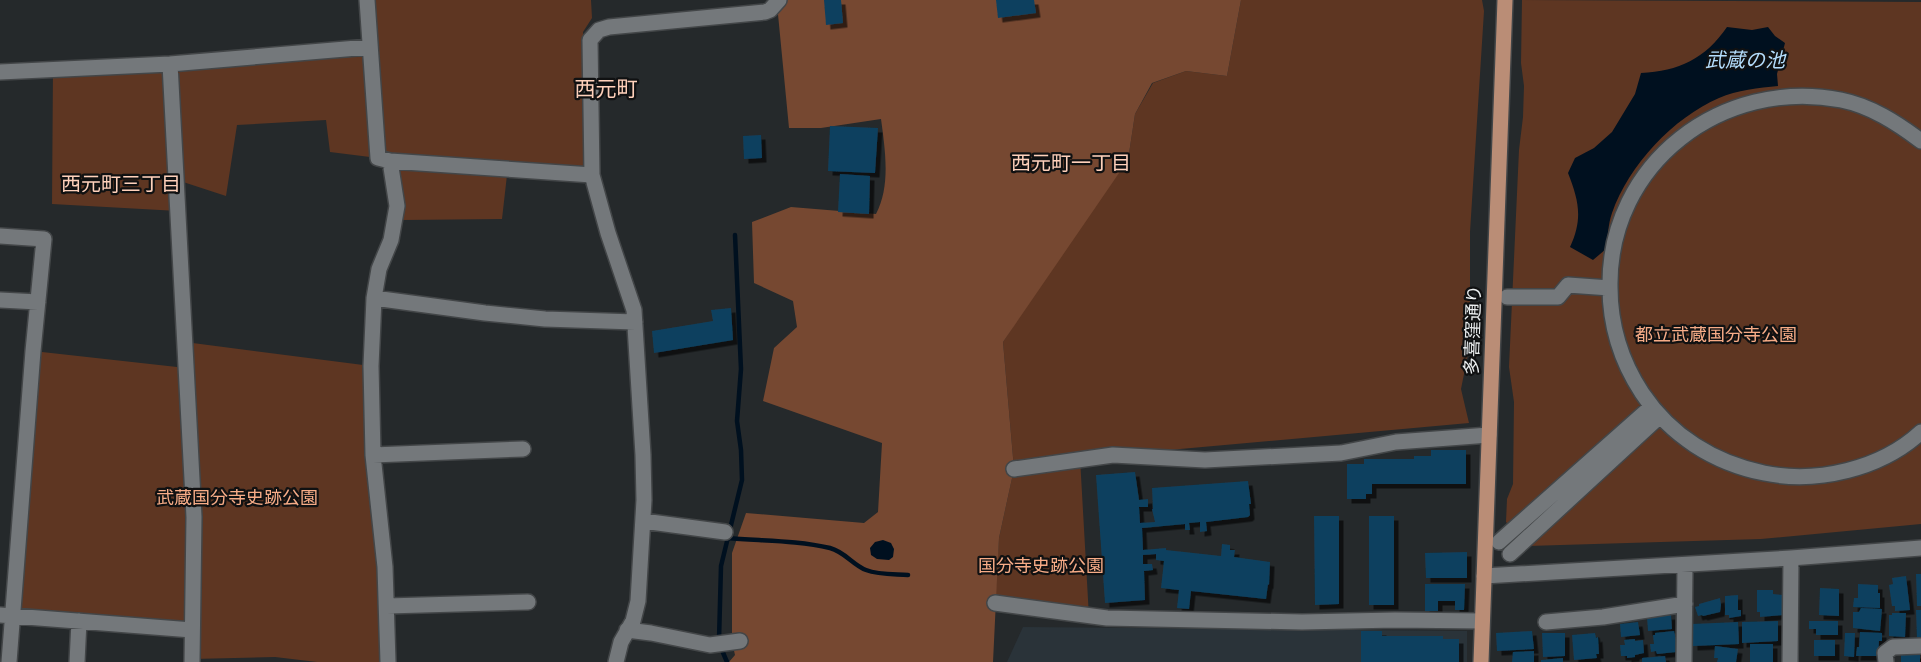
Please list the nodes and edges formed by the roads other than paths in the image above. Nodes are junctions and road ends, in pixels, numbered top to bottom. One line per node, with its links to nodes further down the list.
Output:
1 (367, 0): 4 (street)
2 (779, 0): 9 (street)
3 (1504, 0): 19 (main road, 多喜窪通り)
4 (369, 47): 5 (street); 8 (street)
5 (170, 64): 6 (street); 39 (street)
6 (0, 72)
7 (1920, 139): 11 (street)
8 (390, 161): 9 (street); 13 (street)
9 (592, 175): 16 (street)
10 (0, 236): 15 (street)
11 (1610, 288): 12 (street); 17 (street)
12 (1507, 297)
13 (374, 298): 16 (street); 21 (street)
14 (0, 300): 15 (street)
15 (38, 302): 35 (street)
16 (635, 322): 23 (street)
17 (1655, 411): 18 (street); 25 (street); 27 (street)
18 (1921, 432)
19 (1489, 435): 22 (street); 30 (main road, 多喜窪通り)
20 (523, 449): 21 (street)
21 (373, 455): 34 (street)
22 (1014, 469)
23 (643, 521): 24 (street); 40 (street)
24 (725, 532)
25 (1499, 542)
26 (1921, 548): 28 (street)
27 (1510, 554)
28 (1791, 558): 29 (street); 50 (street)
29 (1685, 565): 30 (street); 33 (street)
30 (1484, 576): 37 (main road, 多喜窪通り)
31 (528, 602): 34 (street)
32 (995, 603): 37 (street)
33 (1685, 604): 38 (street); 49 (street)
34 (387, 606): 46 (street)
35 (6, 615): 36 (street); 43 (street)
36 (79, 621): 39 (street); 44 (street)
37 (1482, 621): 48 (main road, 多喜窪通り)
38 (1546, 622)
39 (192, 630): 45 (street)
40 (627, 630): 41 (street); 47 (street)
41 (740, 641)
42 (1921, 646): 51 (street)
43 (9, 662)
44 (77, 662)
45 (192, 662)
46 (388, 662)
47 (616, 662)
48 (1481, 662)
49 (1684, 662)
50 (1790, 662)
51 (1886, 662)

